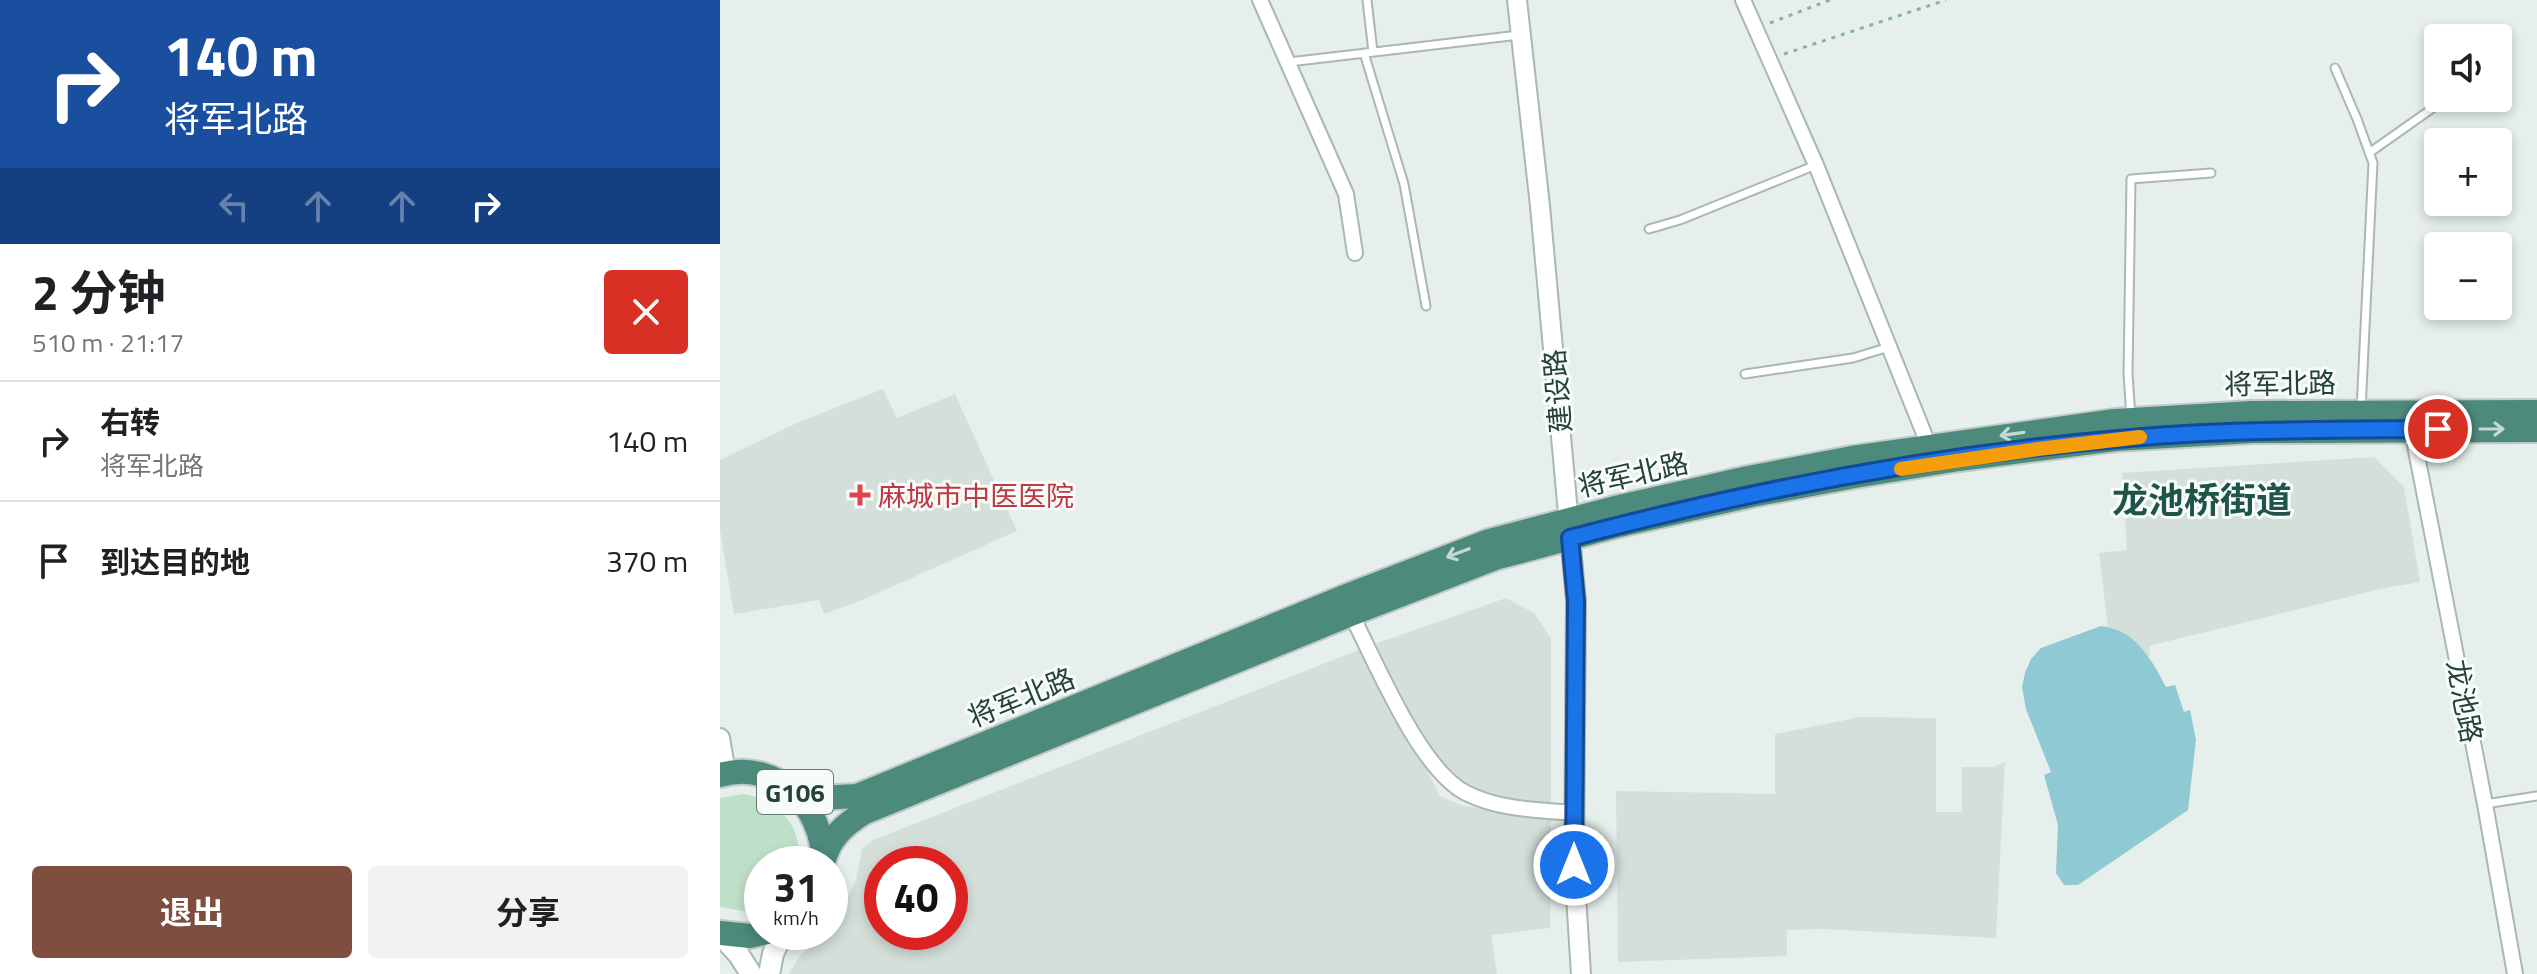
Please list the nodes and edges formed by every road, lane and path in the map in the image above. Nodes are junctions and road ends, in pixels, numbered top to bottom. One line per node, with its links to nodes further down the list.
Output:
1 (1260, 0): 11 (street)
2 (1367, 0): 9 (lane)
3 (1517, 0): 8 (street, 建设路)
4 (1743, 0): 7 (street)
5 (1830, 0): 7 (path)
6 (1946, 0): 10 (path)
7 (1756, 29): 10 (street)
8 (1521, 35): 9 (lane); 28 (street, 建设路)
9 (1368, 53): 11 (lane); 19 (lane)
10 (1769, 58): 15 (street)
11 (1288, 62): 18 (street)
12 (2335, 68): 14 (lane)
13 (2427, 112): 14 (lane)
14 (2369, 153): 22 (lane)
15 (1816, 165): 17 (lane); 20 (street)
16 (2211, 173): 24 (lane)
17 (1649, 229)
18 (1355, 253)
19 (1426, 306)
20 (1889, 347): 21 (lane); 27 (street)
21 (1745, 374)
22 (2361, 412): 23 (highway, 将军北路 / G106); 24 (highway, 将军北路 / G106)
23 (2537, 412)
24 (2132, 420): 27 (highway, 将军北路 / G106, one-way to 27)
25 (2412, 430): 26 (highway, 将军北路 / G106, one-way to 26); 28 (highway, 将军北路 / G106); 34 (street, 龙池路)
26 (2537, 430)
27 (1929, 446): 28 (highway, 将军北路 / G106)
28 (1569, 529): 29 (highway, 将军北路 / G106); 32 (highway, 将军北路 / G106, one-way to 32); 35 (street, 建设路)
29 (1351, 614): 35 (street); 37 (highway, 将军北路 / G106)
30 (720, 738): 31 (street)
31 (723, 774): 32 (highway, G106)
32 (791, 789): 36 (highway, G106)
33 (2537, 796): 34 (lane)
34 (2485, 804): 44 (street, 龙池路)
35 (1574, 813): 43 (street, 建设路)
36 (822, 846)
37 (828, 846)
38 (720, 933): 39 (highway); 41 (main road)
39 (744, 935)
40 (775, 950): 42 (main road)
41 (751, 974)
42 (769, 974)
43 (1581, 974)
44 (2515, 974)

